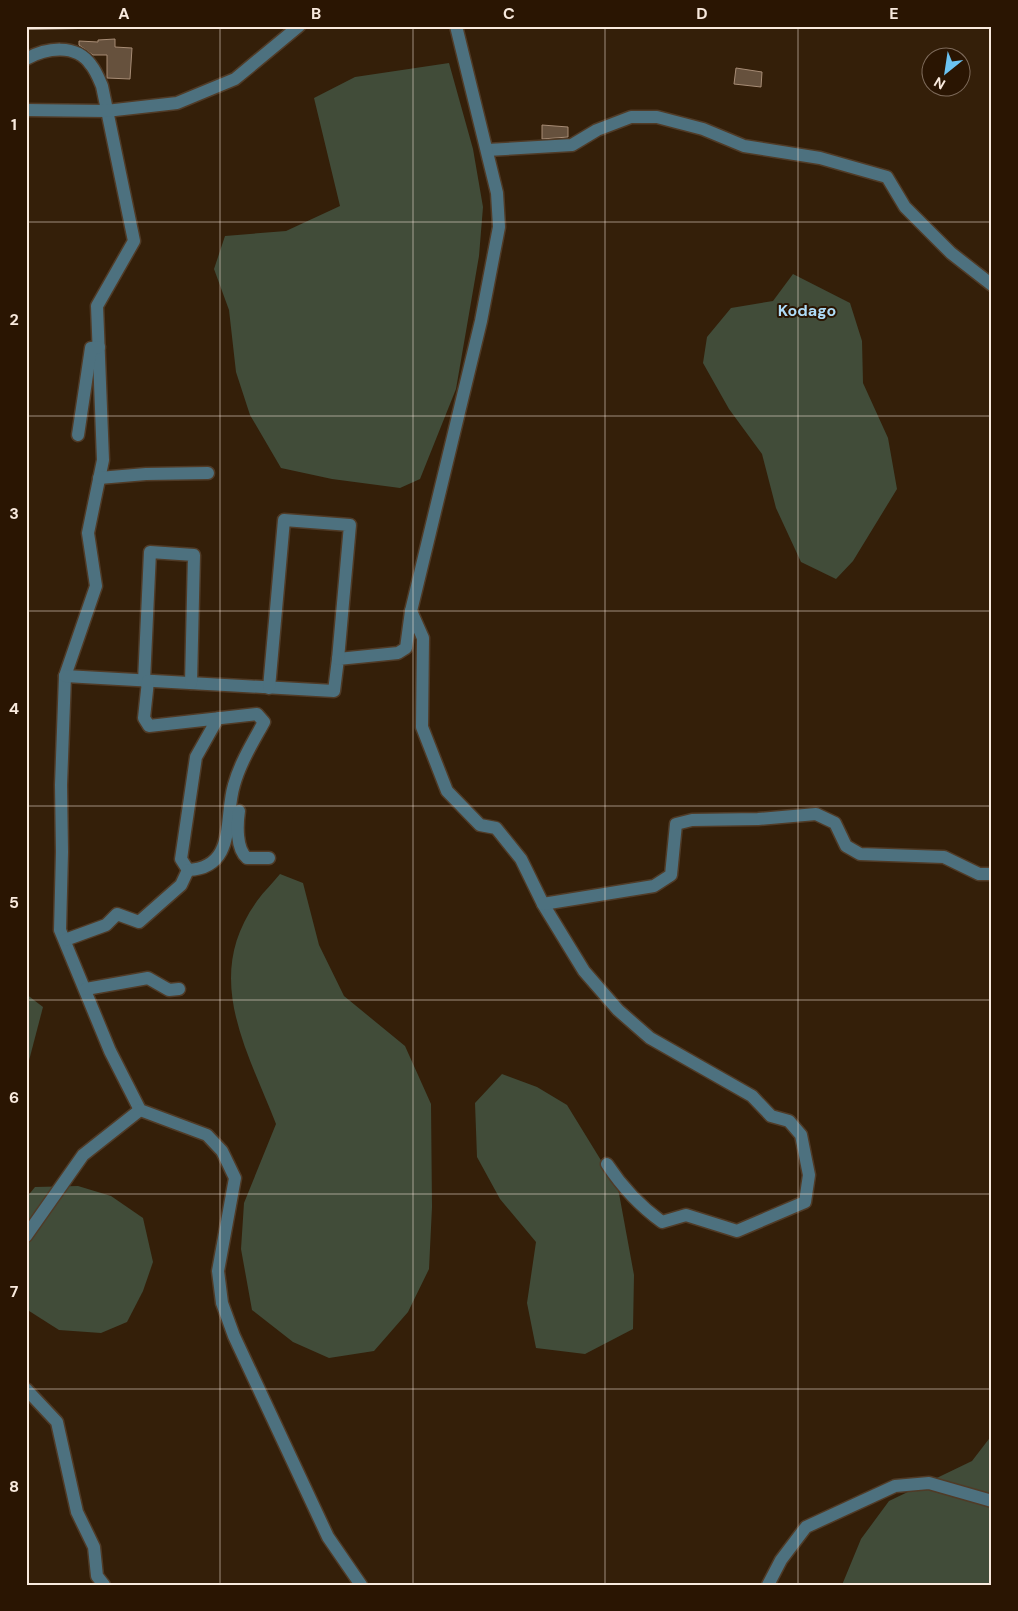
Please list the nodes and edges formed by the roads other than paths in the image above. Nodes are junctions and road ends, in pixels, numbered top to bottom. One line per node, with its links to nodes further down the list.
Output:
1 (298, 26): 5 (street)
2 (456, 26): 6 (street)
3 (26, 59): 5 (street)
4 (26, 110): 5 (street)
5 (106, 111): 8 (street)
6 (487, 150): 7 (street); 12 (street)
7 (992, 285)
8 (99, 347): 9 (street); 11 (street)
9 (78, 435)
10 (208, 473): 11 (street)
11 (99, 478): 14 (street)
12 (411, 611): 13 (street); 23 (street)
13 (338, 659): 17 (street); 17 (street)
14 (65, 676): 15 (street); 24 (street)
15 (146, 681): 16 (street); 16 (street); 18 (street)
16 (191, 683): 17 (street)
17 (269, 688)
18 (218, 718): 19 (street); 21 (street)
19 (237, 779): 20 (street); 21 (street)
20 (270, 858)
21 (188, 870): 24 (street)
22 (992, 874): 23 (street)
23 (543, 904): 28 (street)
24 (65, 940): 25 (street)
25 (86, 989): 26 (street); 27 (street)
26 (178, 989)
27 (140, 1110): 29 (street); 33 (street)
28 (607, 1164)
29 (26, 1236)
30 (26, 1389): 32 (street)
31 (992, 1501): 34 (street)
32 (104, 1585)
33 (361, 1585)
34 (768, 1585)

